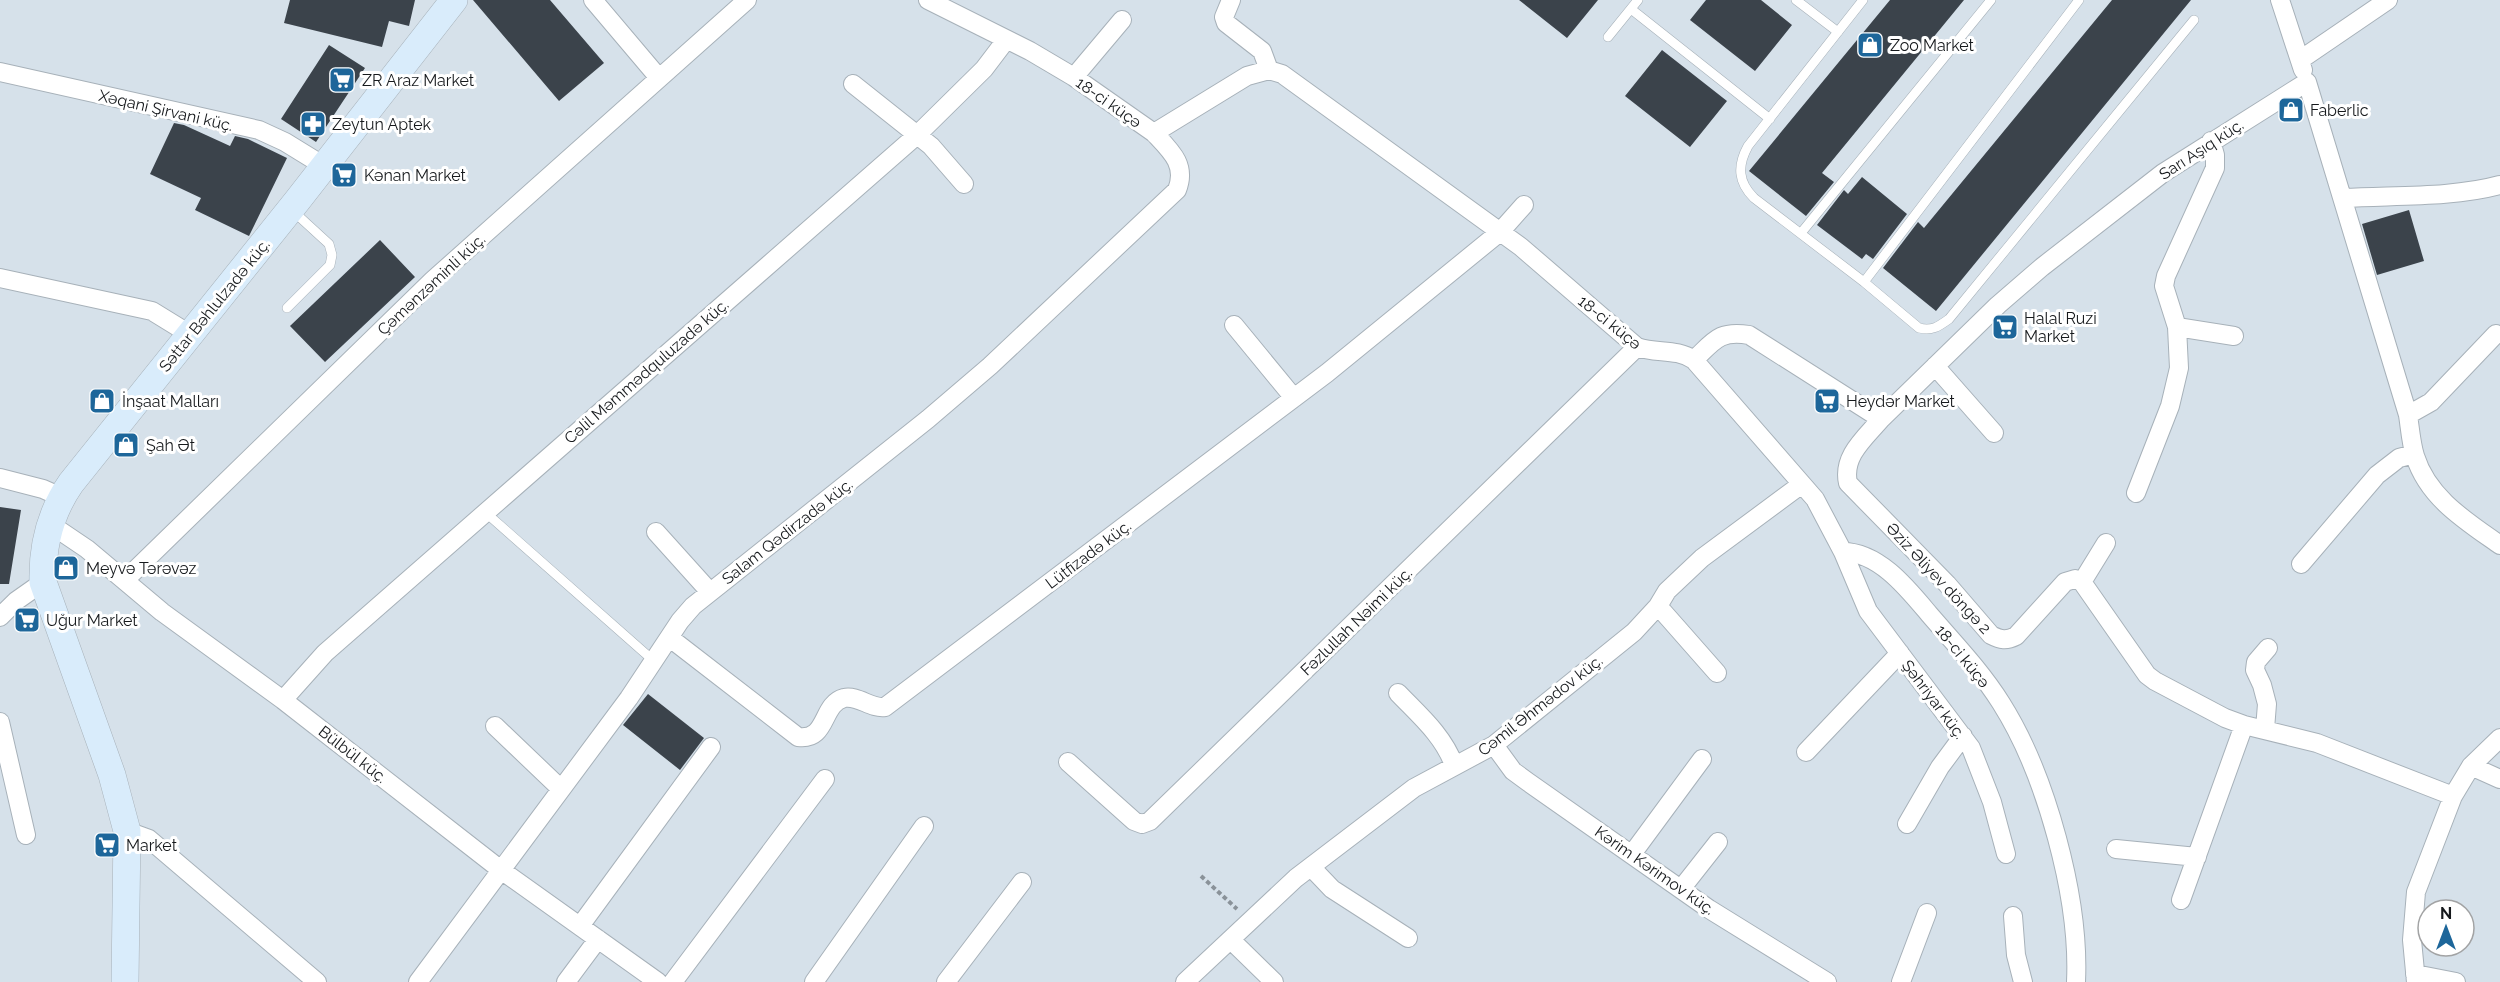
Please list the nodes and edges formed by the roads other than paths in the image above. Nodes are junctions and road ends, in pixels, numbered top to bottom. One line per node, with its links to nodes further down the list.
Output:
1 (454, 0): 30 (street, Səttar Bəhlulzadə küç.)
2 (593, 0): 23 (street)
3 (747, 0): 23 (street, Çəmənzəminli küç.)
4 (928, 0): 18 (street, 18-ci küçə)
5 (1232, 0): 20 (street)
6 (1638, 0): 13 (lane)
7 (1796, 0): 16 (lane)
8 (1863, 0): 16 (lane)
9 (1991, 0): 37 (lane)
10 (2079, 0): 39 (lane)
11 (2280, 0): 19 (street)
12 (2388, 0): 19 (street)
13 (1631, 9): 17 (lane); 26 (lane)
14 (1122, 20): 22 (street)
15 (2194, 20): 39 (lane)
16 (1838, 32): 26 (lane)
17 (1608, 37)
18 (1006, 40): 22 (street, 18-ci küçə); 28 (street, Cəlil Məmmədquluzadə küç.)
19 (2300, 60): 24 (street)
20 (1269, 70): 27 (street, 18-ci küçə); 36 (street, 18-ci küçə)
21 (0, 72): 30 (street, Xəqani Şirvani küç.)
22 (1074, 77): 27 (street, 18-ci küçə)
23 (659, 78): 65 (street, Çəmənzəminli küç.)
24 (2307, 82): 29 (street, Sarı Aşıq küç.); 33 (street)
25 (853, 84): 28 (street)
26 (1770, 119): 37 (lane)
27 (1154, 133): 68 (street, Salam Qədirzadə küç.)
28 (917, 135): 31 (street); 58 (street, Cəlil Məmmədquluzadə küç.)
29 (2211, 141): 42 (street); 48 (street, Sarı Aşıq küç.)
30 (324, 166): 35 (street, Səttar Bəhlulzadə küç.)
31 (964, 184)
32 (2500, 185): 33 (street)
33 (2344, 198): 50 (street)
34 (1524, 205): 36 (street, Lütfizadə küç.)
35 (291, 209): 40 (lane); 44 (street, Səttar Bəhlulzadə küç.)
36 (1500, 232): 46 (street, 18-ci küçə); 49 (street, Lütfizadə küç.)
37 (1801, 233): 39 (lane)
38 (0, 278): 44 (street)
39 (1864, 282)
40 (287, 308)
41 (1234, 325): 49 (street)
42 (2177, 327): 45 (street); 56 (street)
43 (2496, 334): 50 (street)
44 (191, 335): 57 (street, Səttar Bəhlulzadə küç.)
45 (2234, 336)
46 (1637, 347): 47 (street, 18-ci küçə); 88 (street, Fəzlullah Nəimi küç.)
47 (1694, 360): 51 (street); 55 (street)
48 (1935, 366): 51 (street, Sarı Aşıq küç.); 52 (street)
49 (1294, 398): 71 (street, Lütfizadə küç.)
50 (2408, 415): 53 (street)
51 (1881, 418): 67 (street, Əziz Əliyev döngə 2)
52 (1994, 433)
53 (2414, 454): 62 (street); 64 (street)
54 (0, 478): 57 (street)
55 (1802, 484): 63 (street); 69 (street, Cəmil Əhmədov küç.)
56 (2136, 493)
57 (61, 497): 59 (street, Səttar Bəhlulzadə küç.)
58 (485, 512): 74 (lane); 77 (street, Cəlil Məmmədquluzadə küç.)
59 (50, 524): 65 (street, Bülbül küç.); 66 (street, Səttar Bəhlulzadə küç.)
60 (656, 532): 68 (street)
61 (2106, 543): 67 (street)
62 (2500, 545)
63 (1843, 552): 73 (street, Şəhriyar küç.); 129 (street, 18-ci küçə)
64 (2301, 564)
65 (125, 580): 77 (street, Bülbül küç.)
66 (43, 582): 70 (street); 97 (street, Səttar Bəhlulzadə küç.)
67 (2082, 582): 79 (street)
68 (710, 592): 71 (street, Salam Qədirzadə küç.)
69 (1658, 606): 75 (street); 84 (street, Cəmil Əhmədov küç.)
70 (0, 617)
71 (670, 638): 74 (street, Salam Qədirzadə küç.)
72 (2268, 648): 81 (street)
73 (1900, 653): 82 (street, Şəhriyar küç.); 86 (street)
74 (655, 662): 93 (street, Salam Qədirzadə küç.)
75 (1717, 673)
76 (1398, 693): 89 (street)
77 (283, 700): 105 (street, Bülbül küç.)
78 (0, 722): 98 (street)
79 (2244, 725): 81 (street); 103 (street)
80 (495, 726): 93 (street)
81 (2265, 729): 94 (street)
82 (1963, 736): 95 (street); 102 (street, Şəhriyar küç.)
83 (2500, 738): 90 (street)
84 (1494, 745): 89 (street, Cəmil Əhmədov küç.); 101 (street, Kərim Kərimov küç.)
85 (711, 747): 111 (street)
86 (1806, 752)
87 (1702, 759): 101 (street)
88 (1068, 762)
89 (1454, 765): 104 (street, Cəmil Əhmədov küç.)
90 (2471, 766): 92 (street); 94 (street)
91 (825, 779): 121 (street)
92 (2500, 779)
93 (561, 789): 105 (street, Salam Qədirzadə küç.)
94 (2453, 796): 115 (street)
95 (1907, 824)
96 (924, 826): 122 (street)
97 (127, 831): 116 (street, Səttar Bəhlulzadə küç.); 117 (street)
98 (26, 835)
99 (1718, 842): 107 (street)
100 (2116, 849): 103 (street)
101 (1632, 854): 107 (street, Kərim Kərimov küç.)
102 (2006, 854)
103 (2197, 857): 108 (street)
104 (1311, 867): 112 (street); 114 (street, Cəmil Əhmədov küç.)
105 (501, 870): 111 (street, Bülbül küç.); 118 (street, Salam Qədirzadə küç.)
106 (1022, 882): 123 (street)
107 (1681, 889): 126 (street, Kərim Kərimov küç.)
108 (2181, 900)
109 (1927, 913): 127 (street)
110 (2013, 916): 128 (street)
111 (580, 926): 113 (street, Bülbül küç.)
112 (1408, 938)
113 (598, 939): 119 (street); 120 (street, Bülbül küç.)
114 (1231, 940): 124 (street, Cəmil Əhmədov küç.); 125 (street)
115 (2416, 978): 130 (street)
116 (125, 982)
117 (317, 982)
118 (418, 982)
119 (566, 982)
120 (658, 982)
121 (673, 982)
122 (814, 982)
123 (946, 982)
124 (1185, 982)
125 (1274, 982)
126 (1827, 982)
127 (1901, 982)
128 (2023, 982)
129 (2076, 982)
130 (2456, 982)

